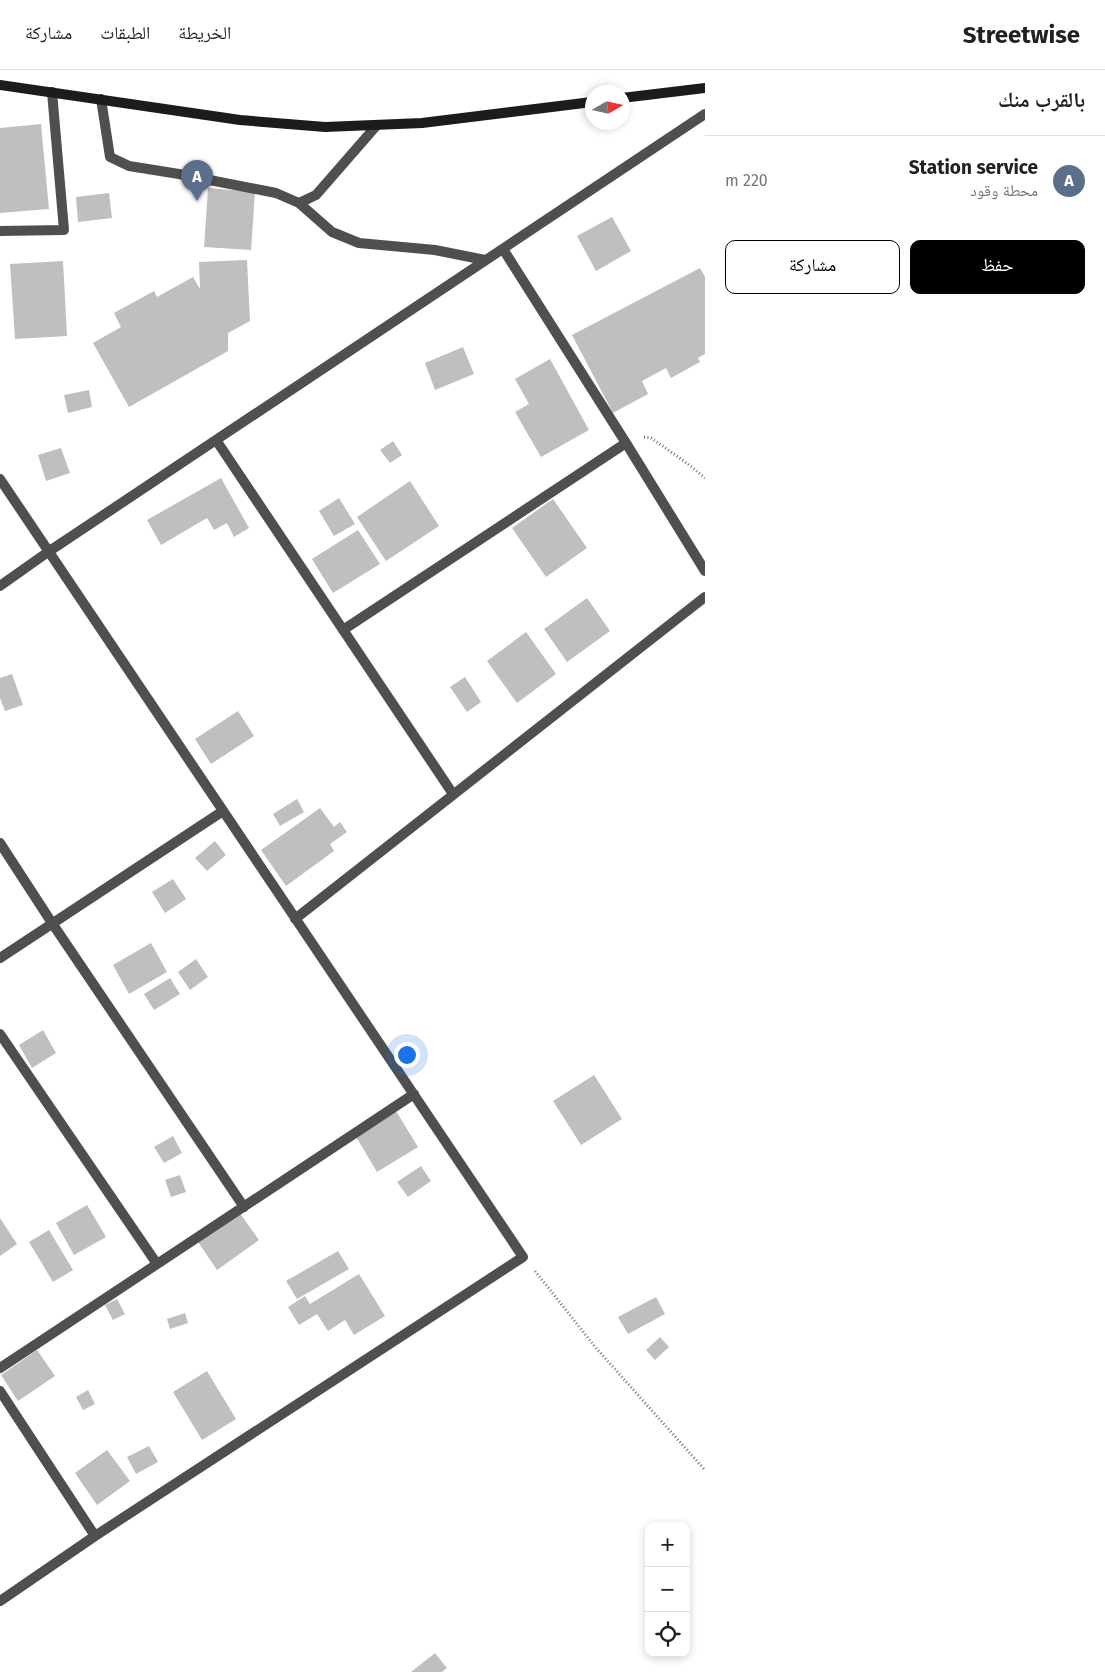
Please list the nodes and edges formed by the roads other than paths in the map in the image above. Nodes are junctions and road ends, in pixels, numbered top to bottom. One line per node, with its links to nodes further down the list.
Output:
1 (0, 85): 3 (main road)
2 (705, 88): 4 (main road)
3 (52, 92): 5 (main road); 10 (street)
4 (630, 97)
5 (101, 100): 8 (main road); 9 (street)
6 (585, 103): 8 (main road)
7 (705, 114): 11 (street)
8 (377, 124): 9 (street)
9 (299, 203): 12 (street)
10 (0, 231)
11 (503, 249): 12 (street); 14 (street)
12 (485, 260): 13 (street)
13 (216, 440): 16 (street); 20 (street)
14 (626, 443): 17 (street); 20 (street)
15 (0, 479): 16 (street)
16 (48, 552): 18 (street); 22 (street)
17 (705, 571)
18 (0, 586)
19 (705, 597): 21 (street)
20 (343, 630): 21 (street)
21 (453, 794): 24 (street)
22 (223, 812): 24 (street); 25 (street)
23 (0, 843): 25 (street)
24 (296, 919): 28 (street)
25 (52, 923): 26 (street); 29 (street)
26 (0, 958)
27 (0, 1034): 30 (street)
28 (414, 1094): 29 (street); 33 (street)
29 (244, 1207): 30 (street)
30 (157, 1264): 31 (street)
31 (0, 1368)
32 (0, 1392): 33 (street)
33 (94, 1536): 34 (street)
34 (0, 1601)

